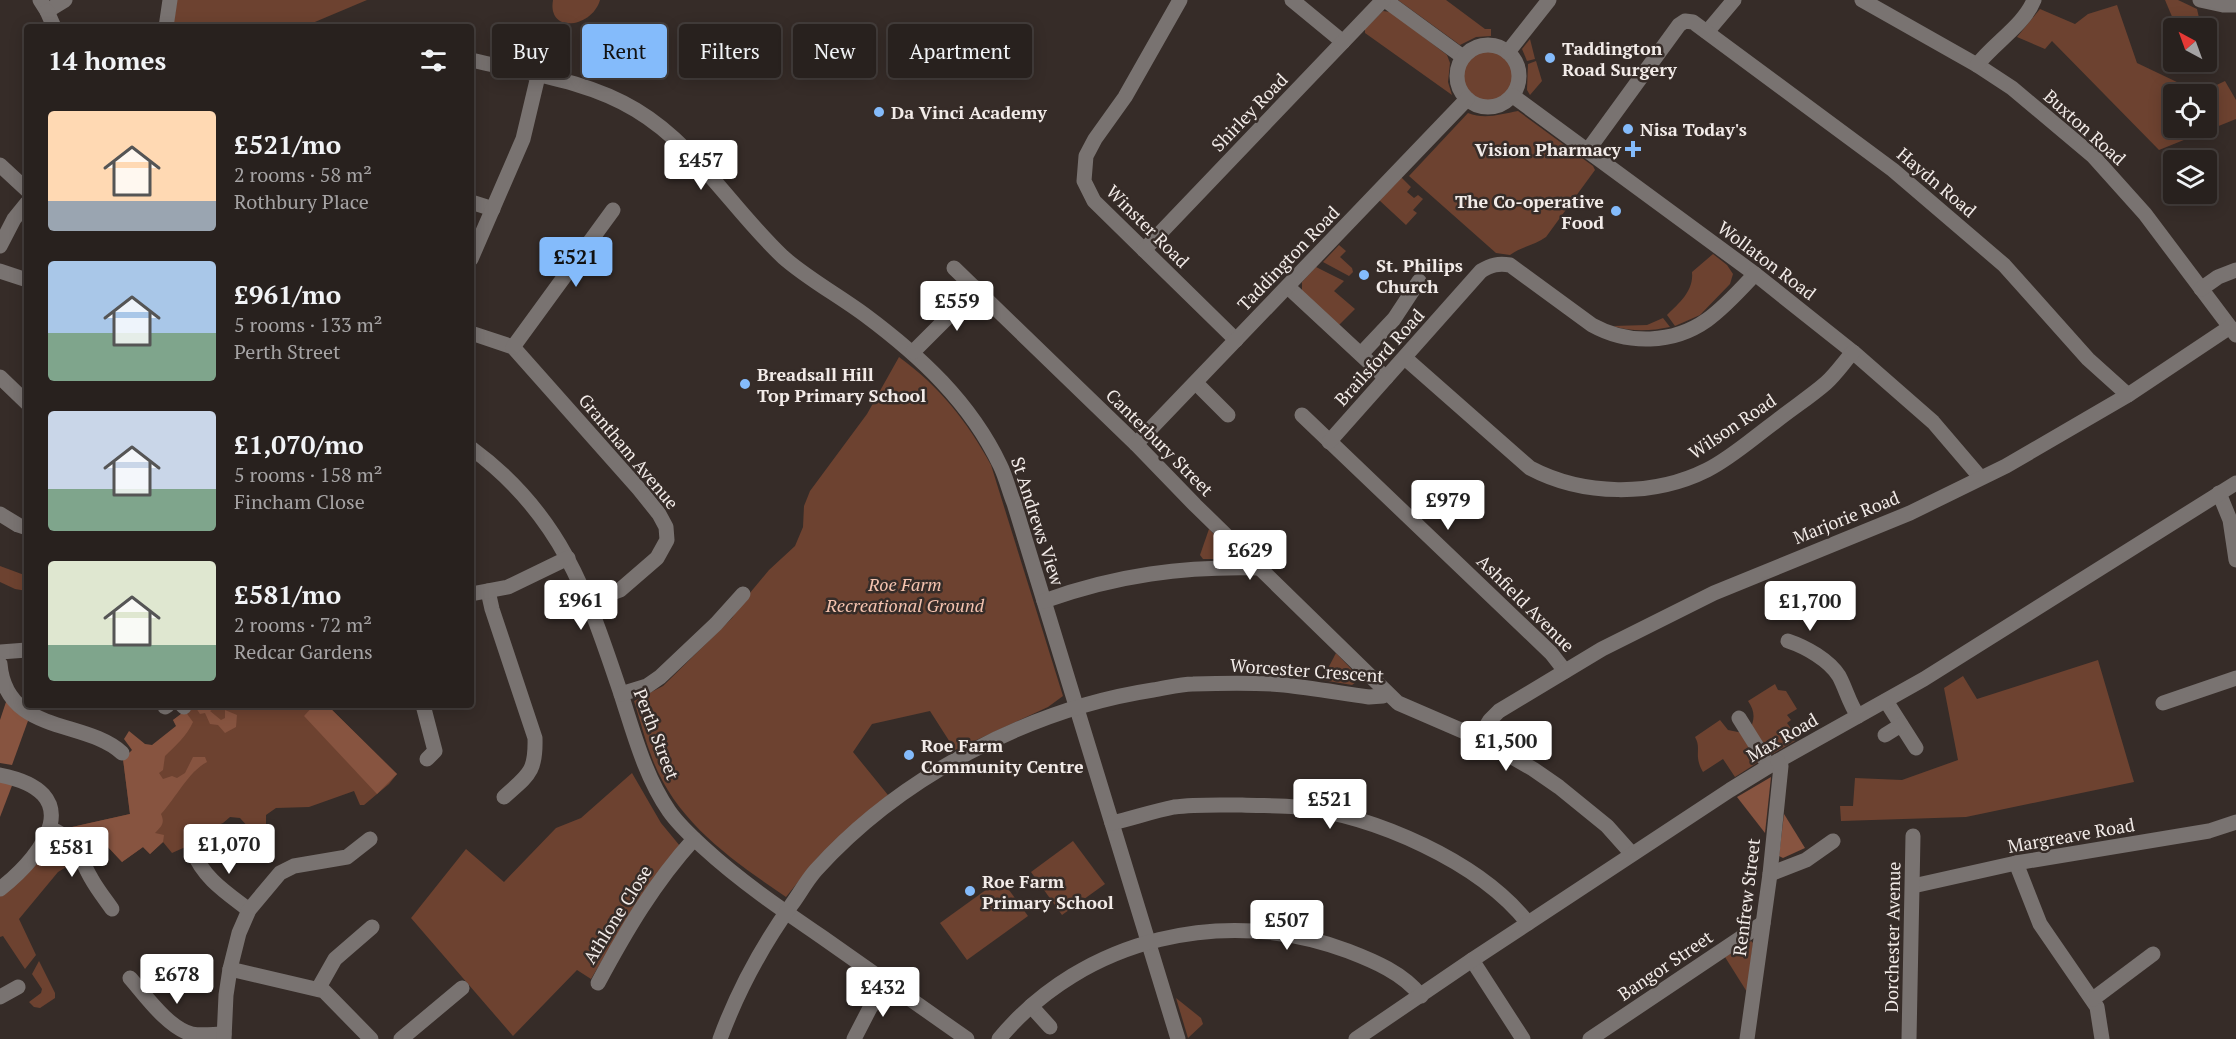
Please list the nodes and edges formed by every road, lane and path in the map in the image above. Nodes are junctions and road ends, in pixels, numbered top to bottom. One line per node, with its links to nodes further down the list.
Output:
1 (65, 0): 11 (street)
2 (170, 0): 14 (street)
3 (1180, 0): 34 (street, Winster Road)
4 (1292, 0): 16 (street)
5 (1384, 0): 16 (street, Shirley Road); 18 (street)
6 (1549, 0): 17 (street)
7 (1734, 0): 15 (street)
8 (1862, 0): 21 (street, Buxton Road)
9 (2034, 0): 21 (street)
10 (2200, 0): 12 (street)
11 (44, 5): 13 (street)
12 (2236, 5)
13 (53, 24)
14 (166, 24)
15 (1703, 28): 26 (street); 56 (street, Haydn Road)
16 (1343, 42): 34 (street, Shirley Road)
17 (1508, 52): 18 (street); 24 (street)
18 (1462, 57): 25 (street)
19 (474, 61): 20 (street, St Andrews View)
20 (492, 65)
21 (1977, 65): 44 (street, Buxton Road)
22 (538, 78): 31 (street)
23 (547, 78): 49 (street, St Andrews View)
24 (1513, 96): 25 (street); 26 (street, Wollaton Road)
25 (1467, 99): 42 (street, Taddington Road)
26 (1588, 150): 39 (street, Wollaton Road)
27 (0, 165): 28 (street)
28 (24, 187)
29 (474, 203): 31 (street)
30 (24, 207): 33 (street)
31 (493, 209): 35 (street)
32 (614, 210): 48 (street)
33 (0, 246)
34 (1144, 250): 47 (street, Winster Road)
35 (474, 253)
36 (954, 268): 43 (street, Canterbury Street)
37 (2236, 270): 44 (street)
38 (0, 271): 40 (street)
39 (1755, 274): 50 (street, Wollaton Road); 52 (street, Brailsford Road)
40 (24, 279)
41 (1419, 281): 51 (street)
42 (1287, 287): 47 (street, Taddington Road); 51 (street)
43 (977, 288): 49 (street); 61 (street, Canterbury Street)
44 (2201, 289): 45 (street, Buxton Road)
45 (2233, 331): 56 (street, Marjorie Road)
46 (474, 334): 48 (street, Grantham Avenue)
47 (1236, 340): 55 (street, Taddington Road)
48 (513, 347): 75 (street, Grantham Avenue)
49 (913, 352): 74 (street, St Andrews View)
50 (1854, 352): 52 (street, Wilson Road); 63 (street, Wollaton Road)
51 (1360, 354): 54 (street)
52 (1405, 358): 54 (street, Brailsford Road)
53 (0, 377): 57 (street)
54 (1386, 378): 60 (street, Brailsford Road)
55 (1196, 383): 58 (street); 61 (street, Taddington Road)
56 (2128, 395): 63 (street, Marjorie Road)
57 (24, 400)
58 (1228, 415)
59 (1302, 415): 60 (street, Ashfield Avenue)
60 (1329, 442): 80 (street, Ashfield Avenue)
61 (1136, 444): 70 (street, Canterbury Street)
62 (474, 450): 68 (street, Perth Street)
63 (1980, 477): 80 (street, Marjorie Road)
64 (2236, 483): 65 (street, Max Road)
65 (2219, 493): 69 (street); 86 (street, Max Road)
66 (0, 514): 67 (street)
67 (24, 527)
68 (568, 558): 71 (street); 75 (street, Perth Street)
69 (2236, 560)
70 (1260, 568): 74 (street); 81 (street, Canterbury Street)
71 (489, 591): 72 (street); 100 (street)
72 (474, 594)
73 (743, 594): 84 (street)
74 (1044, 600): 88 (street, St Andrews View)
75 (588, 602): 84 (street, Perth Street)
76 (1788, 641): 90 (street)
77 (24, 650): 78 (street)
78 (0, 652)
79 (0, 664): 96 (street)
80 (1565, 671): 94 (street, Marjorie Road)
81 (1367, 673): 83 (street, Canterbury Street); 85 (street)
82 (2236, 678): 87 (street)
83 (1387, 693): 85 (street, Worcester Crescent); 94 (street, Worcester Crescent)
84 (621, 694): 106 (street, Perth Street)
85 (1355, 695): 88 (street, Worcester Crescent)
86 (1886, 701): 90 (street, Max Road); 92 (street)
87 (2163, 703)
88 (1077, 707): 102 (street, St Andrews View); 116 (street, Worcester Crescent)
89 (424, 708): 97 (street)
90 (1858, 716): 98 (street, Max Road)
91 (1739, 718): 98 (street)
92 (1901, 725): 93 (street); 95 (street)
93 (1885, 735)
94 (1479, 738): 109 (street, Worcester Crescent)
95 (1916, 748)
96 (122, 753)
97 (427, 759)
98 (1773, 764): 109 (street, Max Road); 111 (street, Renfrew Street)
99 (0, 775): 103 (street)
100 (504, 797)
101 (2236, 822): 110 (street, Margreave Road)
102 (1112, 823): 117 (street); 120 (street, St Andrews View)
103 (50, 828): 113 (street); 114 (street)
104 (1913, 836): 112 (street, Dorchester Avenue)
105 (370, 839): 115 (street)
106 (694, 839): 116 (street, Perth Street); 126 (street, Athlone Close)
107 (1833, 841): 111 (street)
108 (193, 851): 115 (street)
109 (1632, 854): 117 (street, Max Road)
110 (2016, 863): 112 (street, Margreave Road); 132 (street)
111 (1770, 874): 118 (street, Renfrew Street)
112 (1913, 886): 147 (street, Dorchester Avenue)
113 (0, 889)
114 (112, 909)
115 (249, 910): 123 (street)
116 (786, 912): 125 (street, Perth Street); 138 (street, Worcester Crescent)
117 (1528, 923): 122 (street, Max Road)
118 (1762, 923): 145 (street, Bangor Street); 146 (street, Renfrew Street)
119 (372, 927): 129 (street)
120 (1149, 942): 130 (street); 133 (street); 142 (street, St Andrews View)
121 (2153, 954): 132 (street)
122 (1472, 960): 130 (street, Max Road); 144 (street)
123 (230, 969): 129 (street); 135 (street)
124 (130, 978): 135 (street)
125 (888, 982): 139 (street); 140 (street, Perth Street)
126 (598, 983)
127 (18, 987): 131 (street)
128 (462, 988): 137 (street)
129 (318, 989): 136 (street)
130 (1421, 996): 143 (street, Max Road)
131 (0, 997)
132 (2093, 999): 148 (street)
133 (1031, 1006): 134 (street); 141 (street)
134 (1050, 1027)
135 (224, 1037)
136 (371, 1039)
137 (401, 1039)
138 (720, 1039)
139 (854, 1039)
140 (967, 1039)
141 (999, 1039)
142 (1178, 1039)
143 (1356, 1039)
144 (1523, 1039)
145 (1590, 1039)
146 (1747, 1039)
147 (1909, 1039)
148 (2102, 1039)

